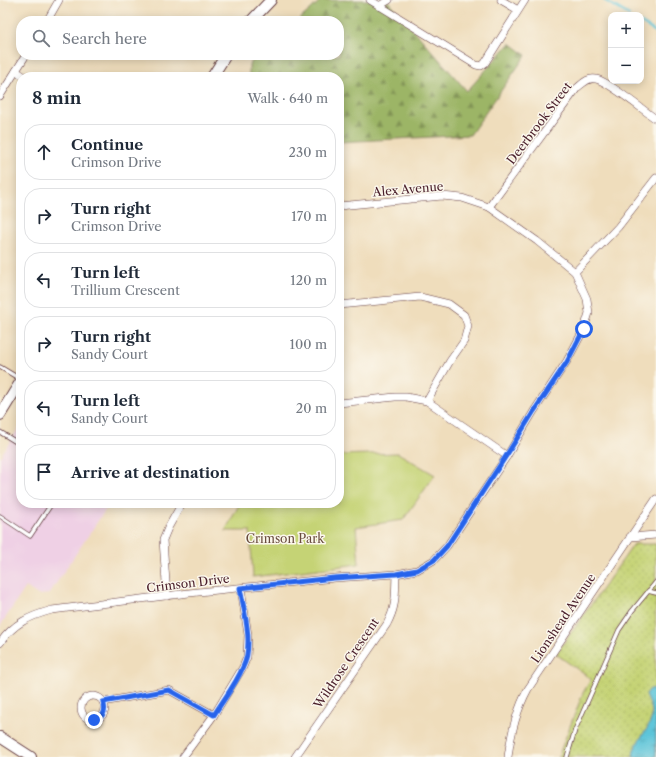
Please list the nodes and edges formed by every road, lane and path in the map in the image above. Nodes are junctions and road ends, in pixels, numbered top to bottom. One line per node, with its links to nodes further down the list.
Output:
1 (60, 0): 9 (street)
2 (271, 0): 10 (main road)
3 (370, 0): 7 (street)
4 (389, 0): 7 (street)
5 (501, 0): 8 (street)
6 (525, 0): 8 (street)
7 (379, 6): 8 (street)
8 (518, 10)
9 (50, 16)
10 (256, 16)
11 (23, 60): 13 (street)
12 (223, 60): 14 (main road)
13 (16, 71): 15 (street)
14 (215, 72)
15 (0, 96)
16 (656, 119): 19 (street, Deerbrook Street)
17 (656, 178): 20 (street)
18 (344, 206): 19 (street, Alex Avenue)
19 (489, 208): 20 (street, Alex Avenue)
20 (575, 272): 30 (street, Crimson Drive)
21 (344, 305): 25 (street)
22 (0, 366): 23 (lane)
23 (16, 377)
24 (16, 389): 27 (main road)
25 (427, 401): 26 (street); 30 (street)
26 (344, 402)
27 (0, 415)
28 (0, 432): 29 (lane)
29 (16, 442)
30 (506, 456): 37 (street, Crimson Drive)
31 (656, 500): 36 (street, Lionshead Avenue)
32 (49, 508): 34 (lane)
33 (179, 508): 42 (street)
34 (0, 516)
35 (656, 535): 36 (street)
36 (630, 537): 50 (street, Lionshead Avenue)
37 (396, 574): 39 (street, Crimson Drive); 49 (street, Wildrose Crescent)
38 (656, 582): 40 (lane)
39 (240, 588): 42 (street, Crimson Drive); 45 (street)
40 (648, 591): 41 (lane); 51 (lane)
41 (656, 593)
42 (167, 596): 43 (street, Crimson Drive)
43 (0, 643)
44 (103, 702): 45 (street)
45 (214, 715): 48 (street)
46 (0, 737): 47 (main road)
47 (31, 757)
48 (183, 757)
49 (295, 757)
50 (508, 757)
51 (568, 757)

